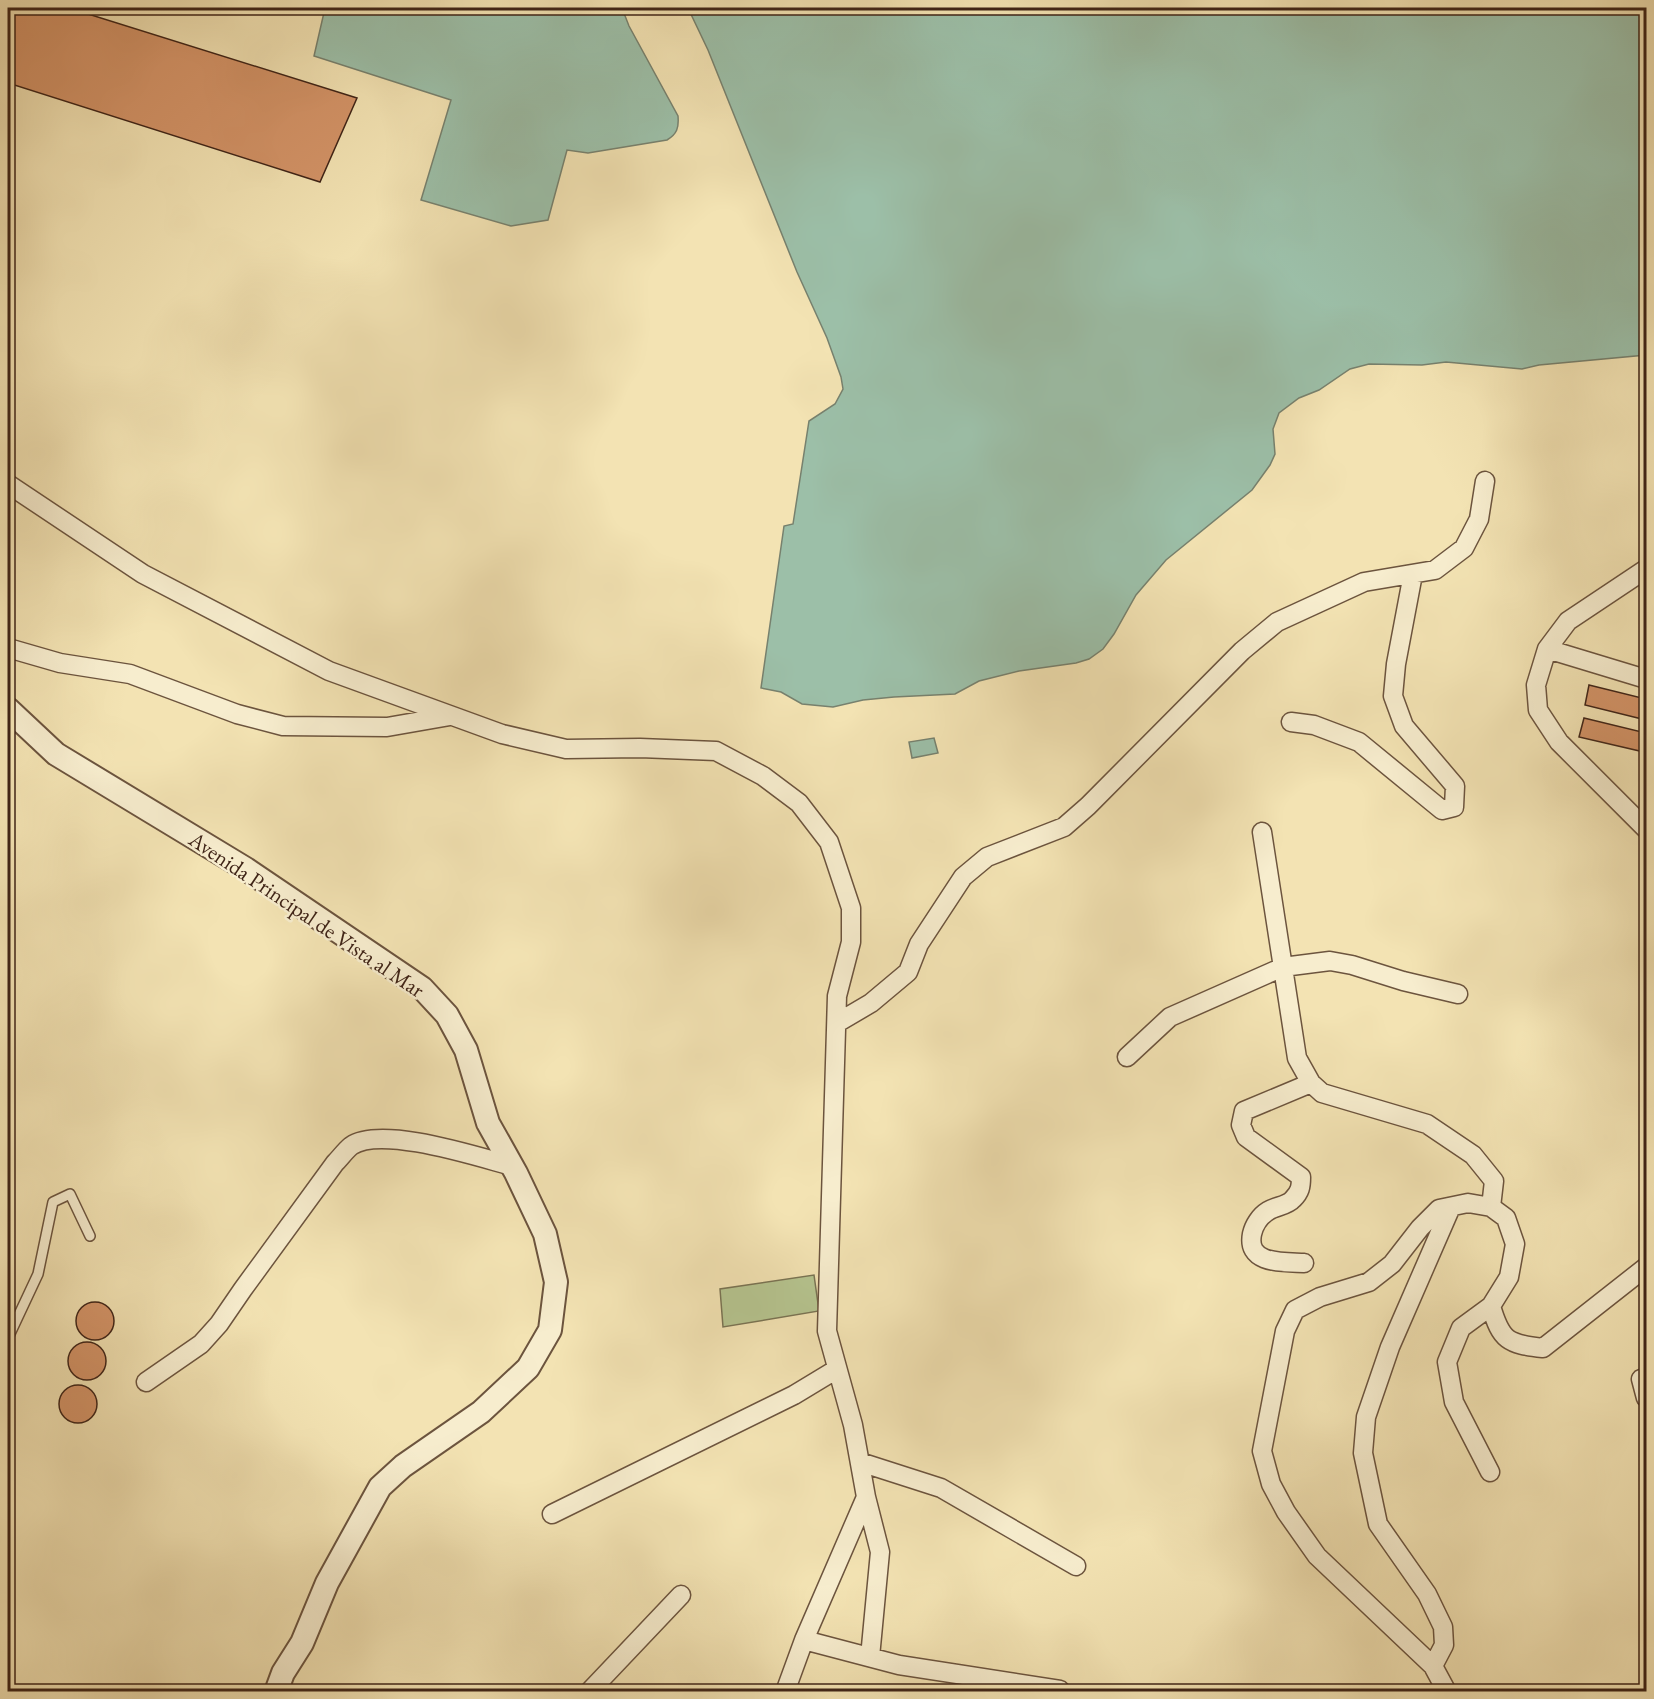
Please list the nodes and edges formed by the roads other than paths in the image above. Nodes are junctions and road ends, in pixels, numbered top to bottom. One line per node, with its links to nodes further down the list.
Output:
1 (1485, 481): 4 (street)
2 (8, 484): 9 (street)
3 (1647, 569): 6 (street)
4 (1413, 574): 10 (street); 15 (street)
5 (8, 648): 9 (street)
6 (1547, 649): 7 (street); 11 (street)
7 (1647, 679)
8 (8, 709): 18 (street, Avenida Principal de Vista al Mar)
9 (452, 716): 15 (street)
10 (1291, 722)
11 (1647, 828)
12 (1262, 832): 13 (street)
13 (1283, 967): 14 (street); 16 (street); 17 (street)
14 (1458, 994)
15 (837, 1023): 26 (street)
16 (1127, 1057)
17 (1311, 1083): 20 (street); 22 (street)
18 (512, 1166): 28 (street); 40 (street, Avenida Principal de Vista al Mar)
19 (1450, 1207): 20 (street); 38 (street); 38 (street)
20 (1491, 1207): 24 (street)
21 (90, 1236): 25 (lane)
22 (1304, 1263)
23 (1647, 1267): 24 (street)
24 (1491, 1306): 31 (street)
25 (8, 1338)
26 (837, 1369): 30 (street); 33 (street)
27 (1641, 1378): 29 (street)
28 (146, 1382)
29 (1647, 1398)
30 (860, 1462): 32 (street); 34 (street)
31 (1490, 1472)
32 (866, 1497): 36 (street); 37 (street)
33 (552, 1514)
34 (1076, 1566)
35 (681, 1594): 41 (street)
36 (804, 1640): 37 (street); 42 (street)
37 (870, 1657): 39 (street)
38 (1433, 1666): 43 (street)
39 (1060, 1690)
40 (276, 1692)
41 (589, 1692)
42 (785, 1692)
43 (1447, 1692)

